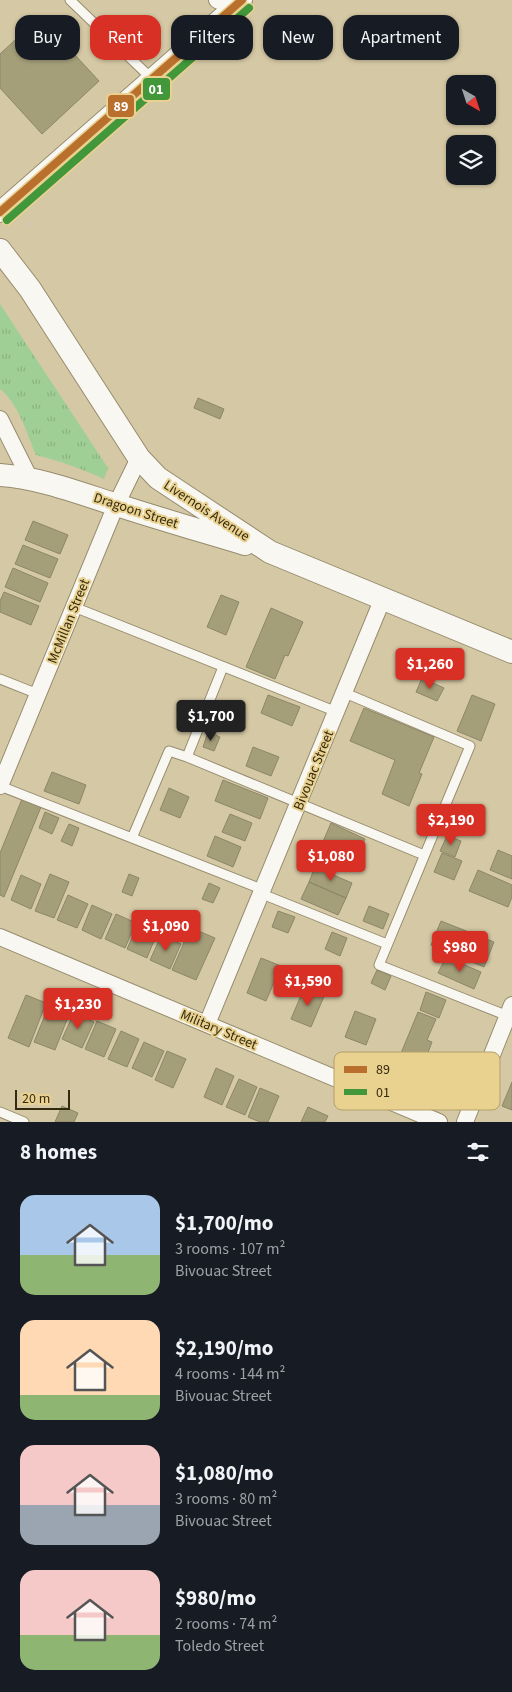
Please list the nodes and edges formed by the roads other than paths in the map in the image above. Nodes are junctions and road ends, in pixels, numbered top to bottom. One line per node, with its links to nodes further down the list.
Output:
1 (70, 0): 3 (lane)
2 (231, 2): 3 (street)
3 (152, 78): 4 (street)
4 (2, 206)
5 (0, 250): 7 (main road, Livernois Avenue)
6 (0, 419): 9 (street)
7 (139, 458): 10 (street, McMillan Street); 11 (main road, Livernois Avenue)
8 (0, 474): 9 (main road, Dragoon Street)
9 (30, 479): 10 (main road, Dragoon Street)
10 (116, 505): 11 (main road, Dragoon Street); 13 (street, McMillan Street)
11 (270, 552): 12 (main road, Livernois Avenue)
12 (383, 598): 14 (main road, Livernois Avenue); 17 (street, Bivouac Street)
13 (74, 607): 15 (lane); 18 (street, McMillan Street)
14 (512, 652)
15 (223, 667): 19 (lane); 20 (lane)
16 (0, 679): 18 (lane)
17 (345, 693): 19 (street, Bivouac Street); 24 (lane)
18 (38, 694): 21 (street, McMillan Street)
19 (336, 712): 22 (street, Bivouac Street)
20 (187, 757): 22 (lane); 23 (lane)
21 (0, 784): 23 (lane)
22 (299, 804): 24 (lane); 25 (street, Bivouac Street)
23 (132, 838): 25 (lane)
24 (424, 855): 27 (lane)
25 (263, 892): 27 (lane); 29 (street, Bivouac Street)
26 (0, 936): 29 (street, Military Street)
27 (387, 944): 28 (lane)
28 (510, 1010): 30 (street)
29 (207, 1024): 31 (street, Military Street)
30 (493, 1052)
31 (334, 1078)
32 (411, 1110): 36 (street, Military Street)
33 (470, 1110): 37 (street)
34 (0, 1112): 35 (lane)
35 (24, 1122)
36 (439, 1122)
37 (465, 1122)

